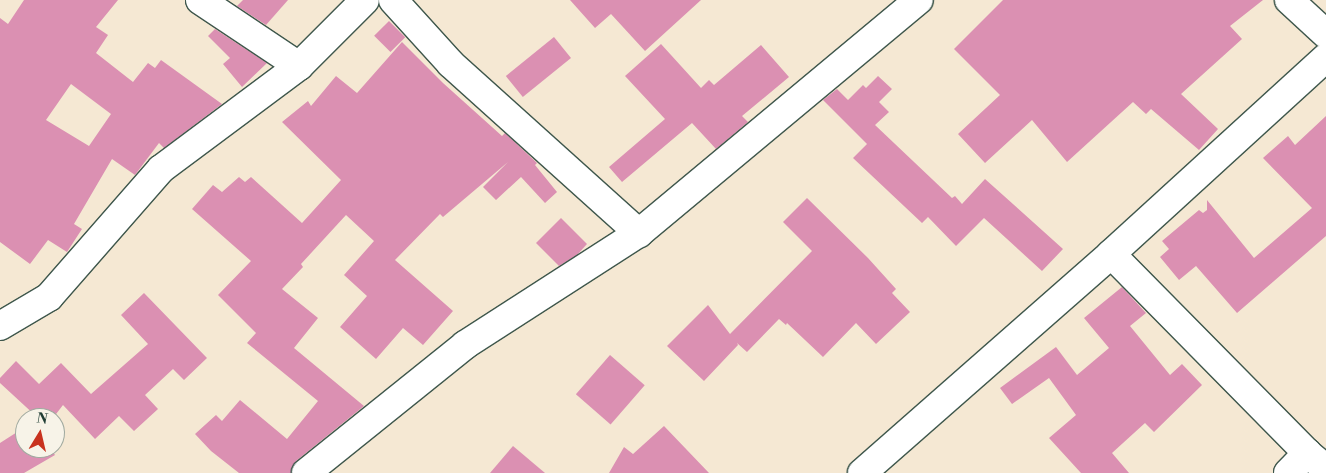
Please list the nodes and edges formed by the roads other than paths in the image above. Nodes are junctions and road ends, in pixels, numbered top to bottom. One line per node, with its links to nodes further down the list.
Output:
1 (200, 0): 8 (street)
2 (365, 0): 8 (street)
3 (393, 0): 9 (street)
4 (920, 0): 9 (street)
5 (1290, 0): 6 (street)
6 (1326, 34)
7 (1326, 58): 10 (street)
8 (299, 66): 11 (street)
9 (639, 233): 13 (street)
10 (1111, 254): 12 (street); 14 (street)
11 (0, 326)
12 (1316, 461): 15 (street)
13 (306, 473)
14 (862, 473)
15 (1288, 473)

